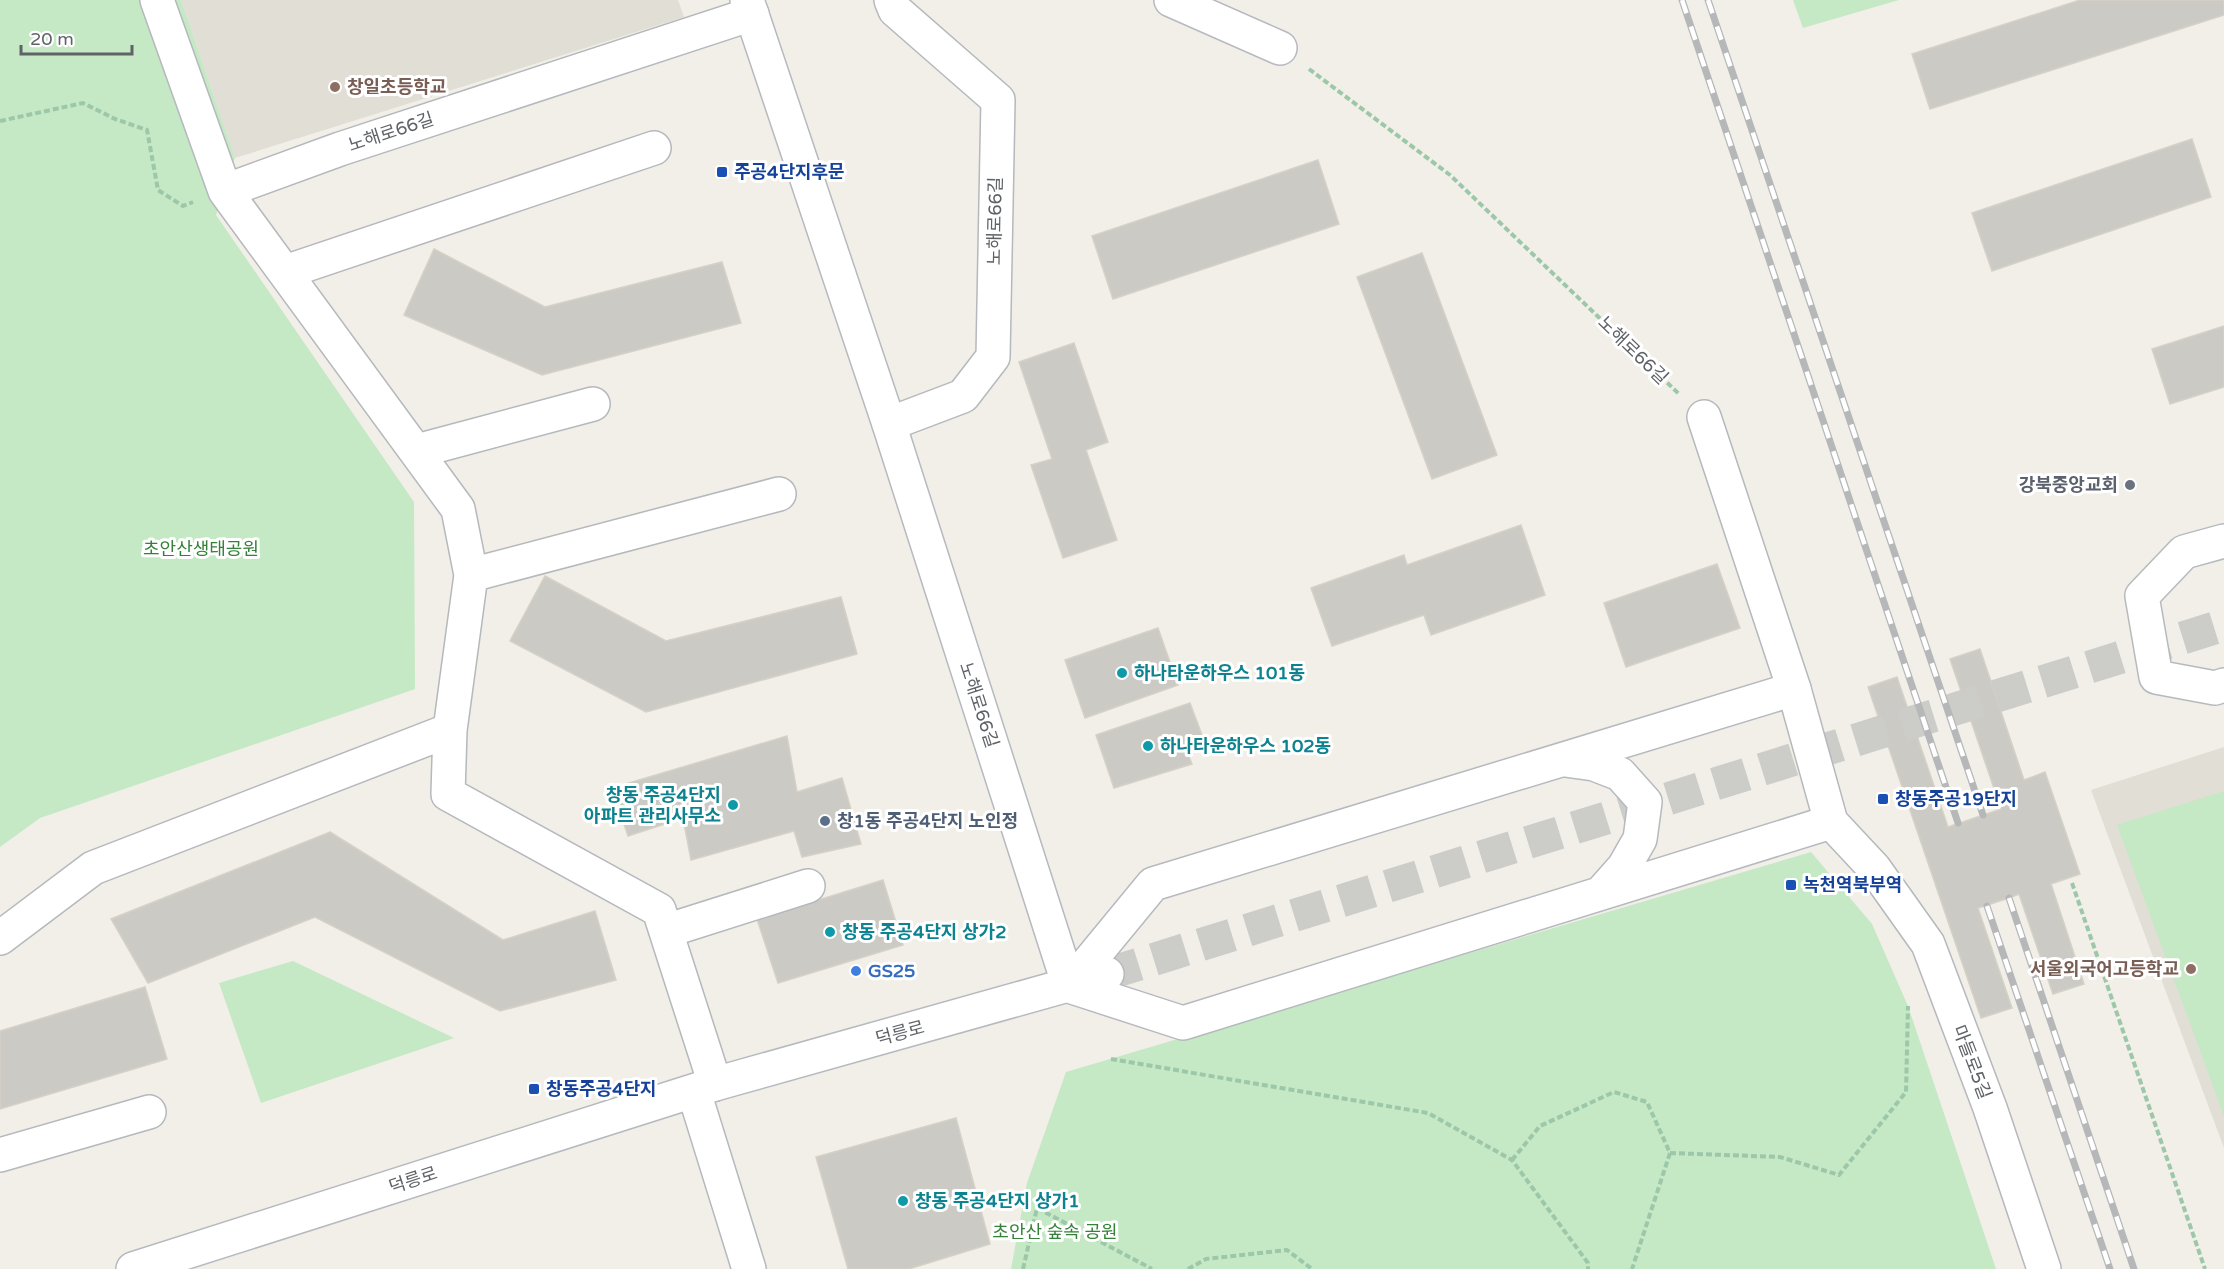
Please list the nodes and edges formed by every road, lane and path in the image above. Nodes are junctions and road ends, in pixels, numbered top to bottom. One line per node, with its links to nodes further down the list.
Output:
1 (157, 0): 8 (street)
2 (891, 0): 12 (street, 노해로66길)
3 (1171, 0): 5 (street)
4 (749, 7): 8 (street, 노해로66길); 12 (street, 노해로66길)
5 (1280, 48): 11 (path, 노해로66길)
6 (0, 121): 8 (path)
7 (654, 148): 9 (street)
8 (225, 191): 9 (street)
9 (285, 273): 13 (street)
10 (593, 404): 13 (street)
11 (1704, 417): 18 (street)
12 (889, 424): 28 (street, 노해로66길)
13 (417, 451): 16 (street)
14 (779, 494): 16 (street)
15 (2224, 541): 17 (street)
16 (471, 575): 19 (street)
17 (2224, 685)
18 (1794, 689): 20 (street); 21 (street)
19 (450, 730): 25 (street); 26 (street)
20 (1562, 760): 24 (street); 28 (street)
21 (1831, 822): 24 (street); 44 (street, 마들로5길)
22 (2072, 883): 45 (path)
23 (808, 886): 25 (street)
24 (1601, 893): 28 (street)
25 (666, 931): 31 (street)
26 (0, 938)
27 (1107, 974): 28 (street, 덕릉로)
28 (1069, 986): 31 (street, 덕릉로)
29 (1908, 1006): 33 (path)
30 (1111, 1059): 35 (path)
31 (704, 1088): 36 (street, 덕릉로); 37 (street)
32 (149, 1112): 34 (street)
33 (1670, 1153): 35 (path); 43 (path)
34 (0, 1155)
35 (1512, 1160): 42 (path)
36 (133, 1269)
37 (749, 1269)
38 (1023, 1269): 39 (path)
39 (1152, 1269)
40 (1188, 1269): 41 (path)
41 (1312, 1269)
42 (1588, 1269)
43 (1632, 1269)
44 (2044, 1269)
45 (2205, 1269)

